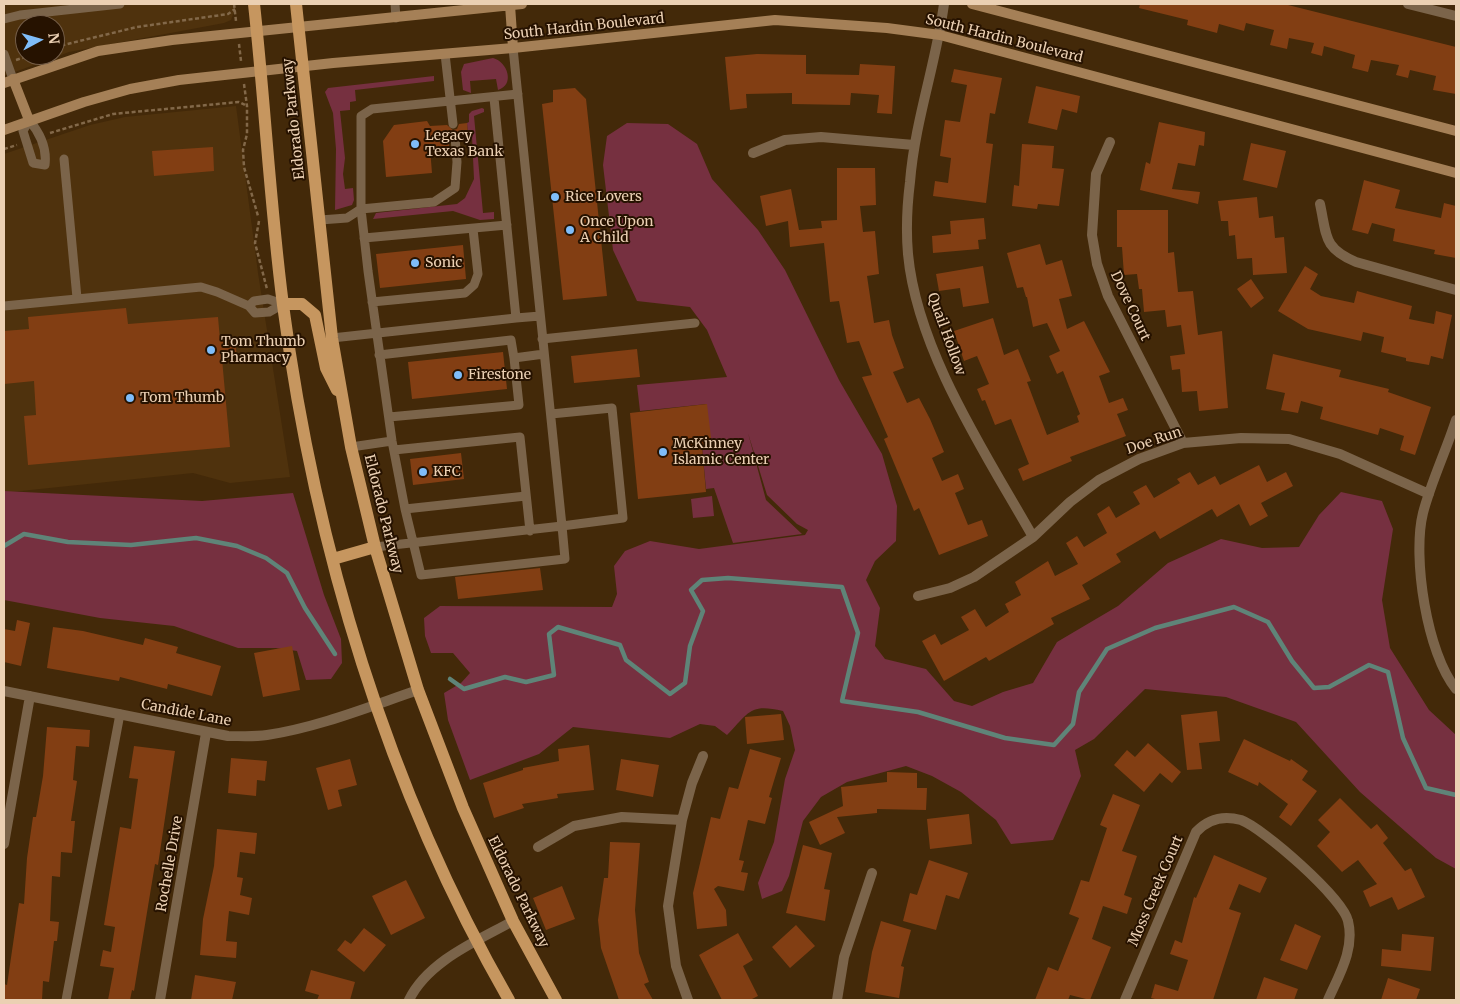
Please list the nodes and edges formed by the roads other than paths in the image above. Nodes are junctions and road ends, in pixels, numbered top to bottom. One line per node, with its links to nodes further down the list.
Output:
1 (120, 4): 10 (lane)
2 (254, 4): 16 (main road, Eldorado Parkway)
3 (296, 4): 15 (main road, Eldorado Parkway)
4 (395, 4): 13 (lane)
5 (510, 4): 6 (main road); 13 (main road); 18 (main road)
6 (522, 4)
7 (944, 4): 17 (street, Quail Hollow)
8 (972, 4): 30 (main road, South Hardin Boulevard)
9 (1408, 4): 11 (street)
10 (59, 7): 14 (lane)
11 (1444, 8): 12 (street)
12 (1456, 16)
13 (396, 18): 15 (main road)
14 (4, 19)
15 (299, 28): 16 (main road); 21 (main road, Eldorado Parkway)
16 (257, 32): 22 (main road, Eldorado Parkway); 23 (main road)
17 (940, 35): 18 (main road, South Hardin Boulevard); 33 (street, Quail Hollow); 36 (main road, South Hardin Boulevard)
18 (513, 48): 20 (main road, South Hardin Boulevard); 24 (lane)
19 (4, 54): 23 (lane)
20 (445, 54): 21 (main road, South Hardin Boulevard); 26 (lane)
21 (303, 66): 22 (main road, South Hardin Boulevard); 39 (main road, Eldorado Parkway)
22 (260, 71): 27 (main road, South Hardin Boulevard); 46 (main road, Eldorado Parkway)
23 (9, 81): 27 (main road)
24 (518, 94): 25 (lane); 48 (lane)
25 (494, 98): 26 (lane); 40 (lane)
26 (451, 102): 28 (lane); 38 (lane)
27 (29, 120): 27 (lane); 29 (main road, South Hardin Boulevard)
28 (452, 124)
29 (4, 130)
30 (1456, 131)
31 (455, 137): 38 (lane)
32 (1110, 142): 61 (street, Dove Court)
33 (914, 145): 34 (street); 69 (street, Quail Hollow)
34 (753, 153)
35 (64, 159): 44 (lane)
36 (1456, 173)
37 (1320, 204): 43 (street)
38 (361, 208): 39 (lane); 42 (lane)
39 (320, 220): 52 (main road, Eldorado Parkway)
40 (507, 225): 41 (lane); 49 (lane)
41 (473, 229): 42 (lane); 45 (lane)
42 (364, 238): 45 (lane)
43 (1456, 290)
44 (77, 298): 46 (lane); 47 (lane)
45 (372, 302): 51 (lane)
46 (283, 304): 57 (main road); 72 (main road, Eldorado Parkway)
47 (4, 306)
48 (540, 316): 49 (lane); 53 (lane)
49 (516, 318): 51 (lane)
50 (694, 323): 53 (lane)
51 (376, 332): 52 (lane); 55 (lane)
52 (332, 338): 57 (main road, Eldorado Parkway)
53 (542, 339): 54 (lane)
54 (544, 354): 56 (lane); 58 (lane)
55 (379, 355): 56 (lane); 59 (lane)
56 (514, 358): 59 (lane)
57 (341, 396): 63 (main road, Eldorado Parkway)
58 (551, 414): 67 (lane); 67 (lane)
59 (388, 418): 62 (lane)
60 (1456, 420): 64 (street)
61 (1183, 443): 64 (street, Doe Run); 69 (street, Doe Run)
62 (393, 445): 63 (lane); 65 (lane); 66 (lane)
63 (351, 447): 71 (main road, Eldorado Parkway)
64 (1429, 494): 74 (street)
65 (526, 496): 66 (lane); 68 (lane)
66 (405, 509): 70 (lane)
67 (562, 526): 68 (lane); 70 (lane)
68 (530, 531): 70 (lane)
69 (1033, 537): 73 (street, Doe Run)
70 (412, 543): 71 (lane)
71 (375, 547): 72 (main road); 75 (main road, Eldorado Parkway)
72 (333, 560): 78 (main road, Eldorado Parkway)
73 (918, 596)
74 (1456, 689)
75 (418, 690): 78 (street, Candide Lane); 86 (main road, Eldorado Parkway)
76 (4, 691): 77 (street, Candide Lane)
77 (30, 696): 79 (street, Candide Lane); 83 (street)
78 (376, 705): 80 (street, Candide Lane); 87 (main road, Eldorado Parkway)
79 (120, 714): 80 (street, Candide Lane); 88 (lane)
80 (206, 733): 89 (street, Rochelle Drive)
81 (703, 756): 82 (street)
82 (682, 820): 84 (street); 93 (street)
83 (4, 844)
84 (538, 847)
85 (872, 873): 94 (street)
86 (513, 921): 87 (street); 92 (main road, Eldorado Parkway)
87 (476, 942): 90 (street); 91 (main road, Eldorado Parkway)
88 (66, 1000)
89 (160, 1000)
90 (409, 1000)
91 (509, 1000)
92 (556, 1000)
93 (688, 1000)
94 (837, 1000)
95 (1125, 1000): 96 (street, Moss Creek Court)
96 (1328, 1000)

